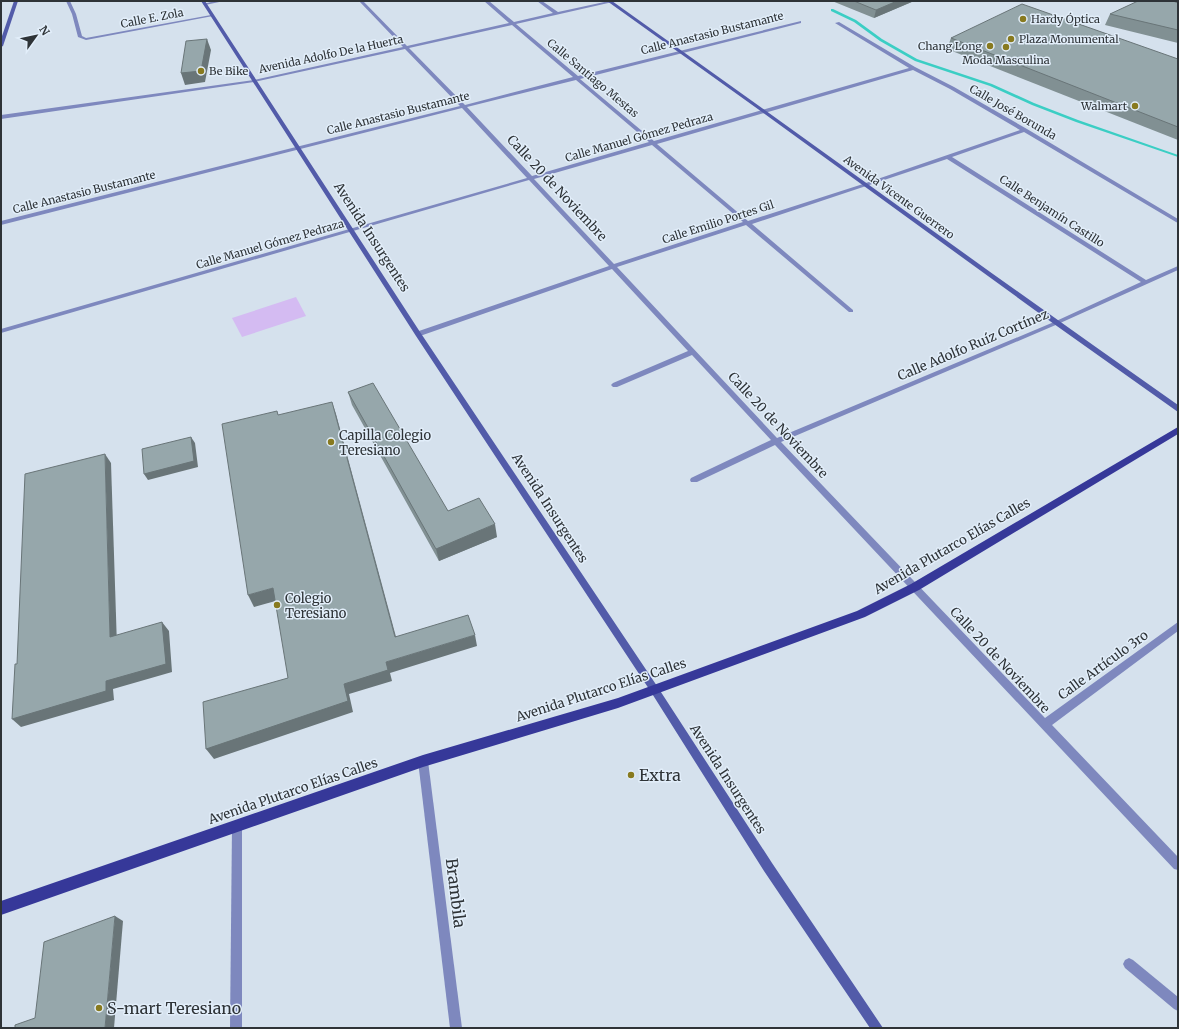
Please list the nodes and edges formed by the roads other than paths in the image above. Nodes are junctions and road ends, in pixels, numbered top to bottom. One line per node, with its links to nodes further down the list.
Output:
1 (16, 1): 14 (street)
2 (68, 1): 10 (street, Calle E. Zola)
3 (222, 1): 8 (street)
4 (360, 1): 15 (street, Calle 20 de Noviembre)
5 (486, 1): 13 (street, Calle Santiago Mestas)
6 (539, 1): 9 (street)
7 (612, 1): 9 (street, Avenida Adolfo De la Huerta); 16 (street, Avenida Vicente Guerrero)
8 (204, 3): 10 (street, Avenida Insurgentes)
9 (557, 14): 13 (street, Avenida Adolfo De la Huerta)
10 (211, 16): 19 (street, Avenida Insurgentes)
11 (800, 22): 16 (street, Calle Anastasio Bustamante)
12 (837, 23): 17 (street, Calle José Borunda)
13 (513, 24): 15 (street, Avenida Adolfo De la Huerta); 18 (street, Calle Santiago Mestas)
14 (1, 46)
15 (406, 49): 19 (street, Avenida Adolfo De la Huerta); 20 (street, Calle 20 de Noviembre)
16 (680, 51): 18 (street, Calle Anastasio Bustamante); 21 (street, Avenida Vicente Guerrero)
17 (913, 68): 21 (street, Calle Manuel Gómez Pedraza); 23 (street, Calle José Borunda)
18 (576, 78): 20 (street, Calle Anastasio Bustamante); 24 (street, Calle Santiago Mestas)
19 (254, 81): 22 (street, Avenida Adolfo De la Huerta); 25 (street, Avenida Insurgentes)
20 (464, 107): 25 (street, Calle Anastasio Bustamante); 27 (street, Calle 20 de Noviembre)
21 (764, 111): 24 (street, Calle Manuel Gómez Pedraza); 28 (street, Avenida Vicente Guerrero)
22 (1, 117)
23 (1025, 130): 26 (street, Calle Emilio Portes Gil); 29 (street, Calle José Borunda)
24 (653, 142): 27 (street, Calle Manuel Gómez Pedraza); 31 (street, Calle Santiago Mestas)
25 (299, 149): 30 (street, Calle Anastasio Bustamante); 32 (street, Avenida Insurgentes)
26 (948, 157): 28 (street, Calle Emilio Portes Gil); 35 (street, Calle Benjamín Castillo)
27 (531, 178): 32 (street, Calle Manuel Gómez Pedraza); 33 (street, Calle 20 de Noviembre)
28 (865, 185): 31 (street, Calle Emilio Portes Gil); 37 (street, Avenida Vicente Guerrero)
29 (1178, 221)
30 (1, 223)
31 (746, 223): 33 (street, Calle Emilio Portes Gil); 36 (street, Calle Santiago Mestas)
32 (351, 231): 38 (street, Calle Manuel Gómez Pedraza); 39 (street, Avenida Insurgentes)
33 (614, 266): 39 (street, Calle Emilio Portes Gil); 40 (street, Calle 20 de Noviembre)
34 (1178, 268): 35 (street, Calle Adolfo Ruíz Cortínez)
35 (1145, 282): 37 (street, Calle Adolfo Ruíz Cortínez)
36 (851, 311)
37 (1056, 323): 42 (street, Avenida Vicente Guerrero); 44 (street, Calle Adolfo Ruíz Cortínez)
38 (1, 331)
39 (418, 334): 48 (street, Avenida Insurgentes)
40 (692, 352): 41 (street); 44 (street, Calle 20 de Noviembre)
41 (616, 385)
42 (1178, 409)
43 (1178, 430): 46 (main road, Avenida Plutarco Elías Calles)
44 (776, 441): 45 (street, Calle Adolfo Ruíz Cortínez); 46 (street, Calle 20 de Noviembre)
45 (694, 480)
46 (915, 587): 48 (main road, Avenida Plutarco Elías Calles); 49 (street, Calle 20 de Noviembre)
47 (1178, 626): 49 (street, Calle Artículo 3ro)
48 (654, 689): 50 (main road, Avenida Plutarco Elías Calles); 58 (street, Avenida Insurgentes)
49 (1044, 725): 52 (street, Calle 20 de Noviembre)
50 (423, 761): 51 (main road, Avenida Plutarco Elías Calles); 57 (street, Brambila)
51 (237, 826): 53 (main road, Avenida Plutarco Elías Calles); 56 (street)
52 (1178, 865)
53 (1, 908)
54 (1129, 964): 55 (street)
55 (1178, 1005)
56 (236, 1028)
57 (456, 1028)
58 (878, 1028)

